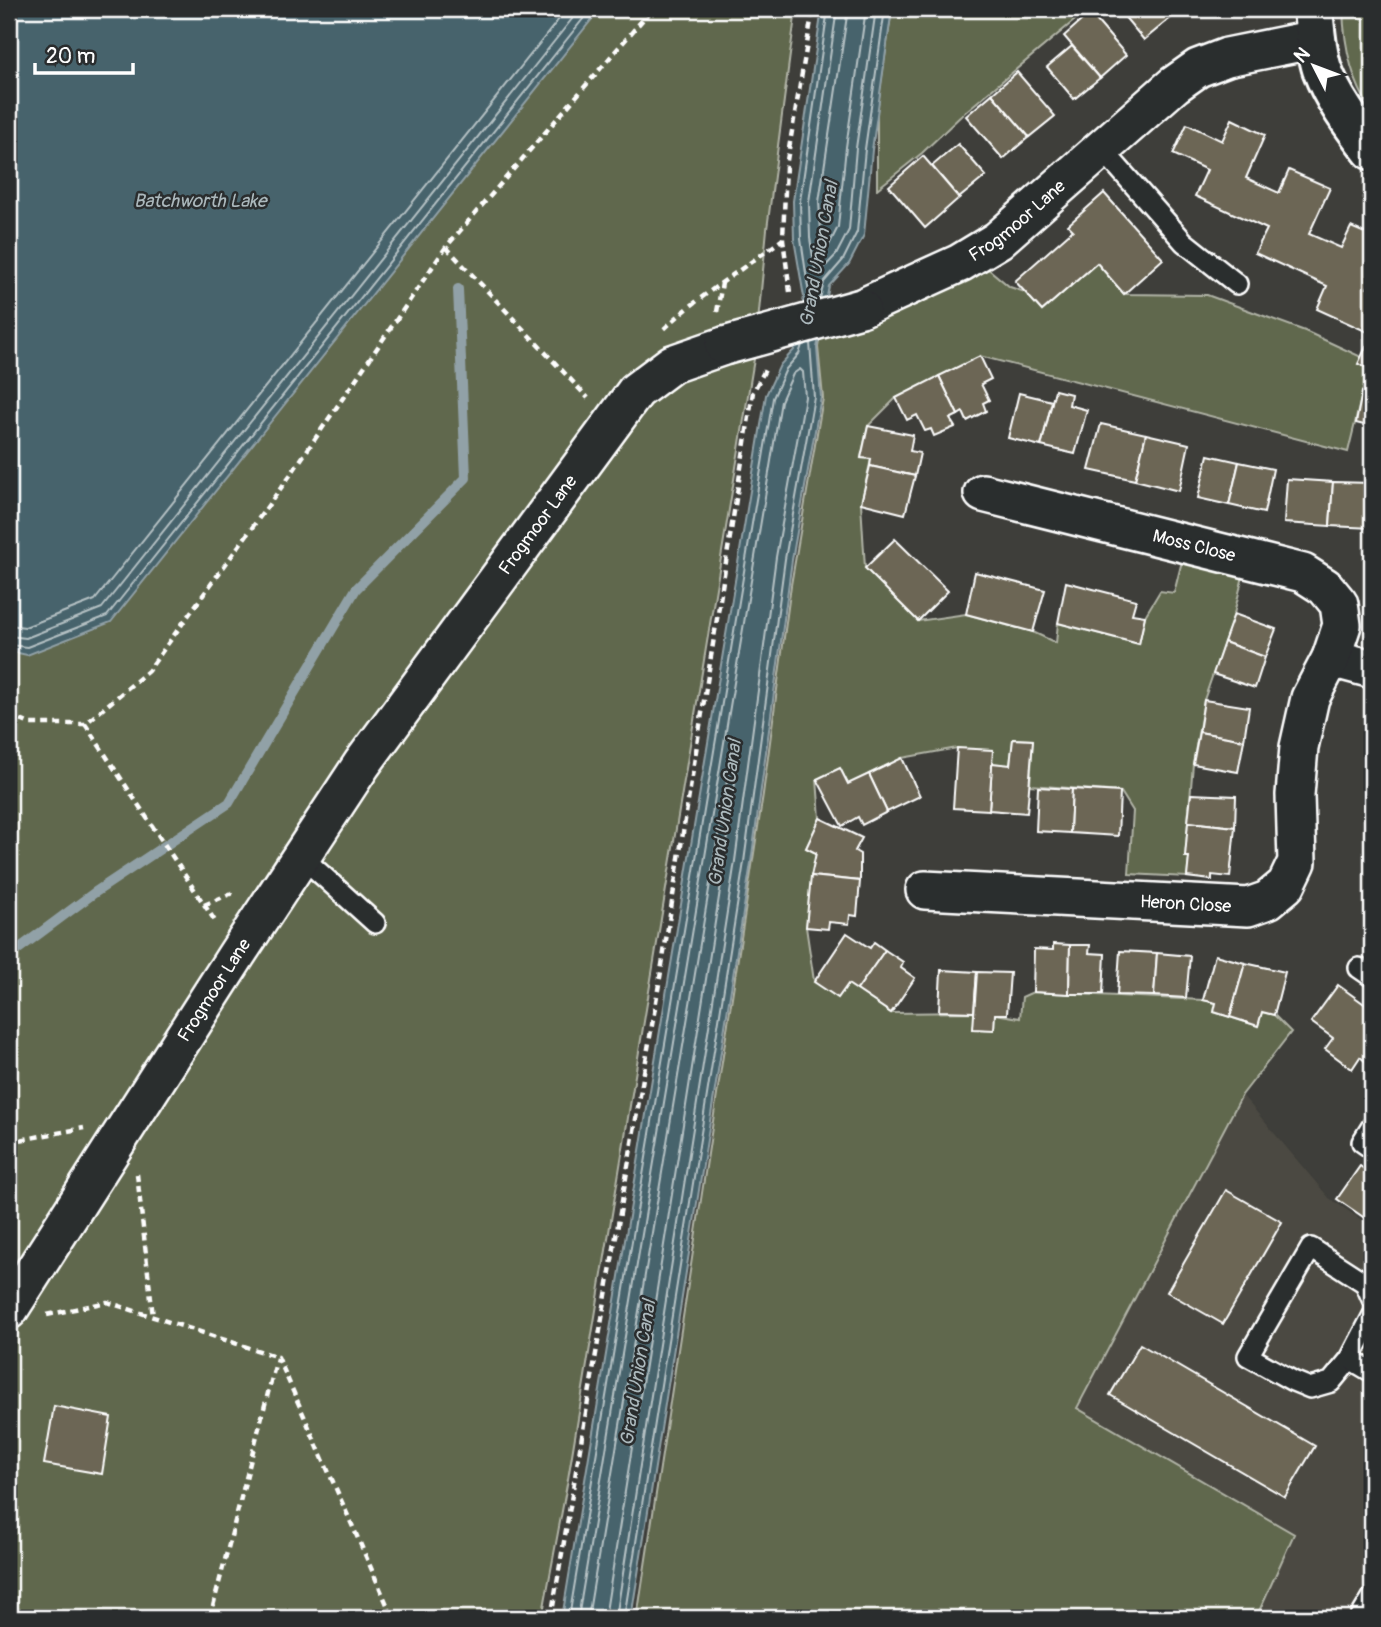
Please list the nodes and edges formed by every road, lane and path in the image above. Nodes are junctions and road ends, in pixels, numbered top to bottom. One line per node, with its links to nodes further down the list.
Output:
1 (652, 9): 7 (path)
2 (813, 9): 6 (path)
3 (1314, 24): 4 (street, Frogmoor Lane); 5 (street)
4 (1102, 149): 8 (lane); 12 (street, Frogmoor Lane, bridge)
5 (1372, 150)
6 (783, 239): 9 (path); 10 (path)
7 (446, 247): 12 (path); 17 (path)
8 (1237, 284)
9 (790, 294)
10 (657, 336)
11 (771, 358): 38 (path)
12 (612, 424): 18 (street, Frogmoor Lane)
13 (983, 493): 14 (street, Moss Close)
14 (1331, 658): 15 (street); 19 (street, Heron Close)
15 (1372, 669)
16 (9, 715): 17 (path)
17 (85, 724): 21 (path)
18 (301, 856): 20 (lane); 21 (street, Frogmoor Lane)
19 (925, 890)
20 (375, 923)
21 (237, 954): 22 (street, Frogmoor Lane)
22 (130, 1119): 24 (path); 28 (street, Frogmoor Lane)
23 (1372, 1126): 25 (lane)
24 (9, 1142)
25 (1372, 1149)
26 (136, 1172): 30 (path)
27 (1372, 1299): 33 (lane)
28 (9, 1310)
29 (46, 1315): 30 (path)
30 (153, 1317): 32 (path)
31 (1372, 1317): 33 (lane)
32 (278, 1357): 36 (path); 37 (path)
33 (1350, 1359): 34 (lane)
34 (1372, 1371)
35 (1372, 1598): 39 (lane)
36 (210, 1618)
37 (393, 1618)
38 (551, 1618)
39 (1360, 1618)

